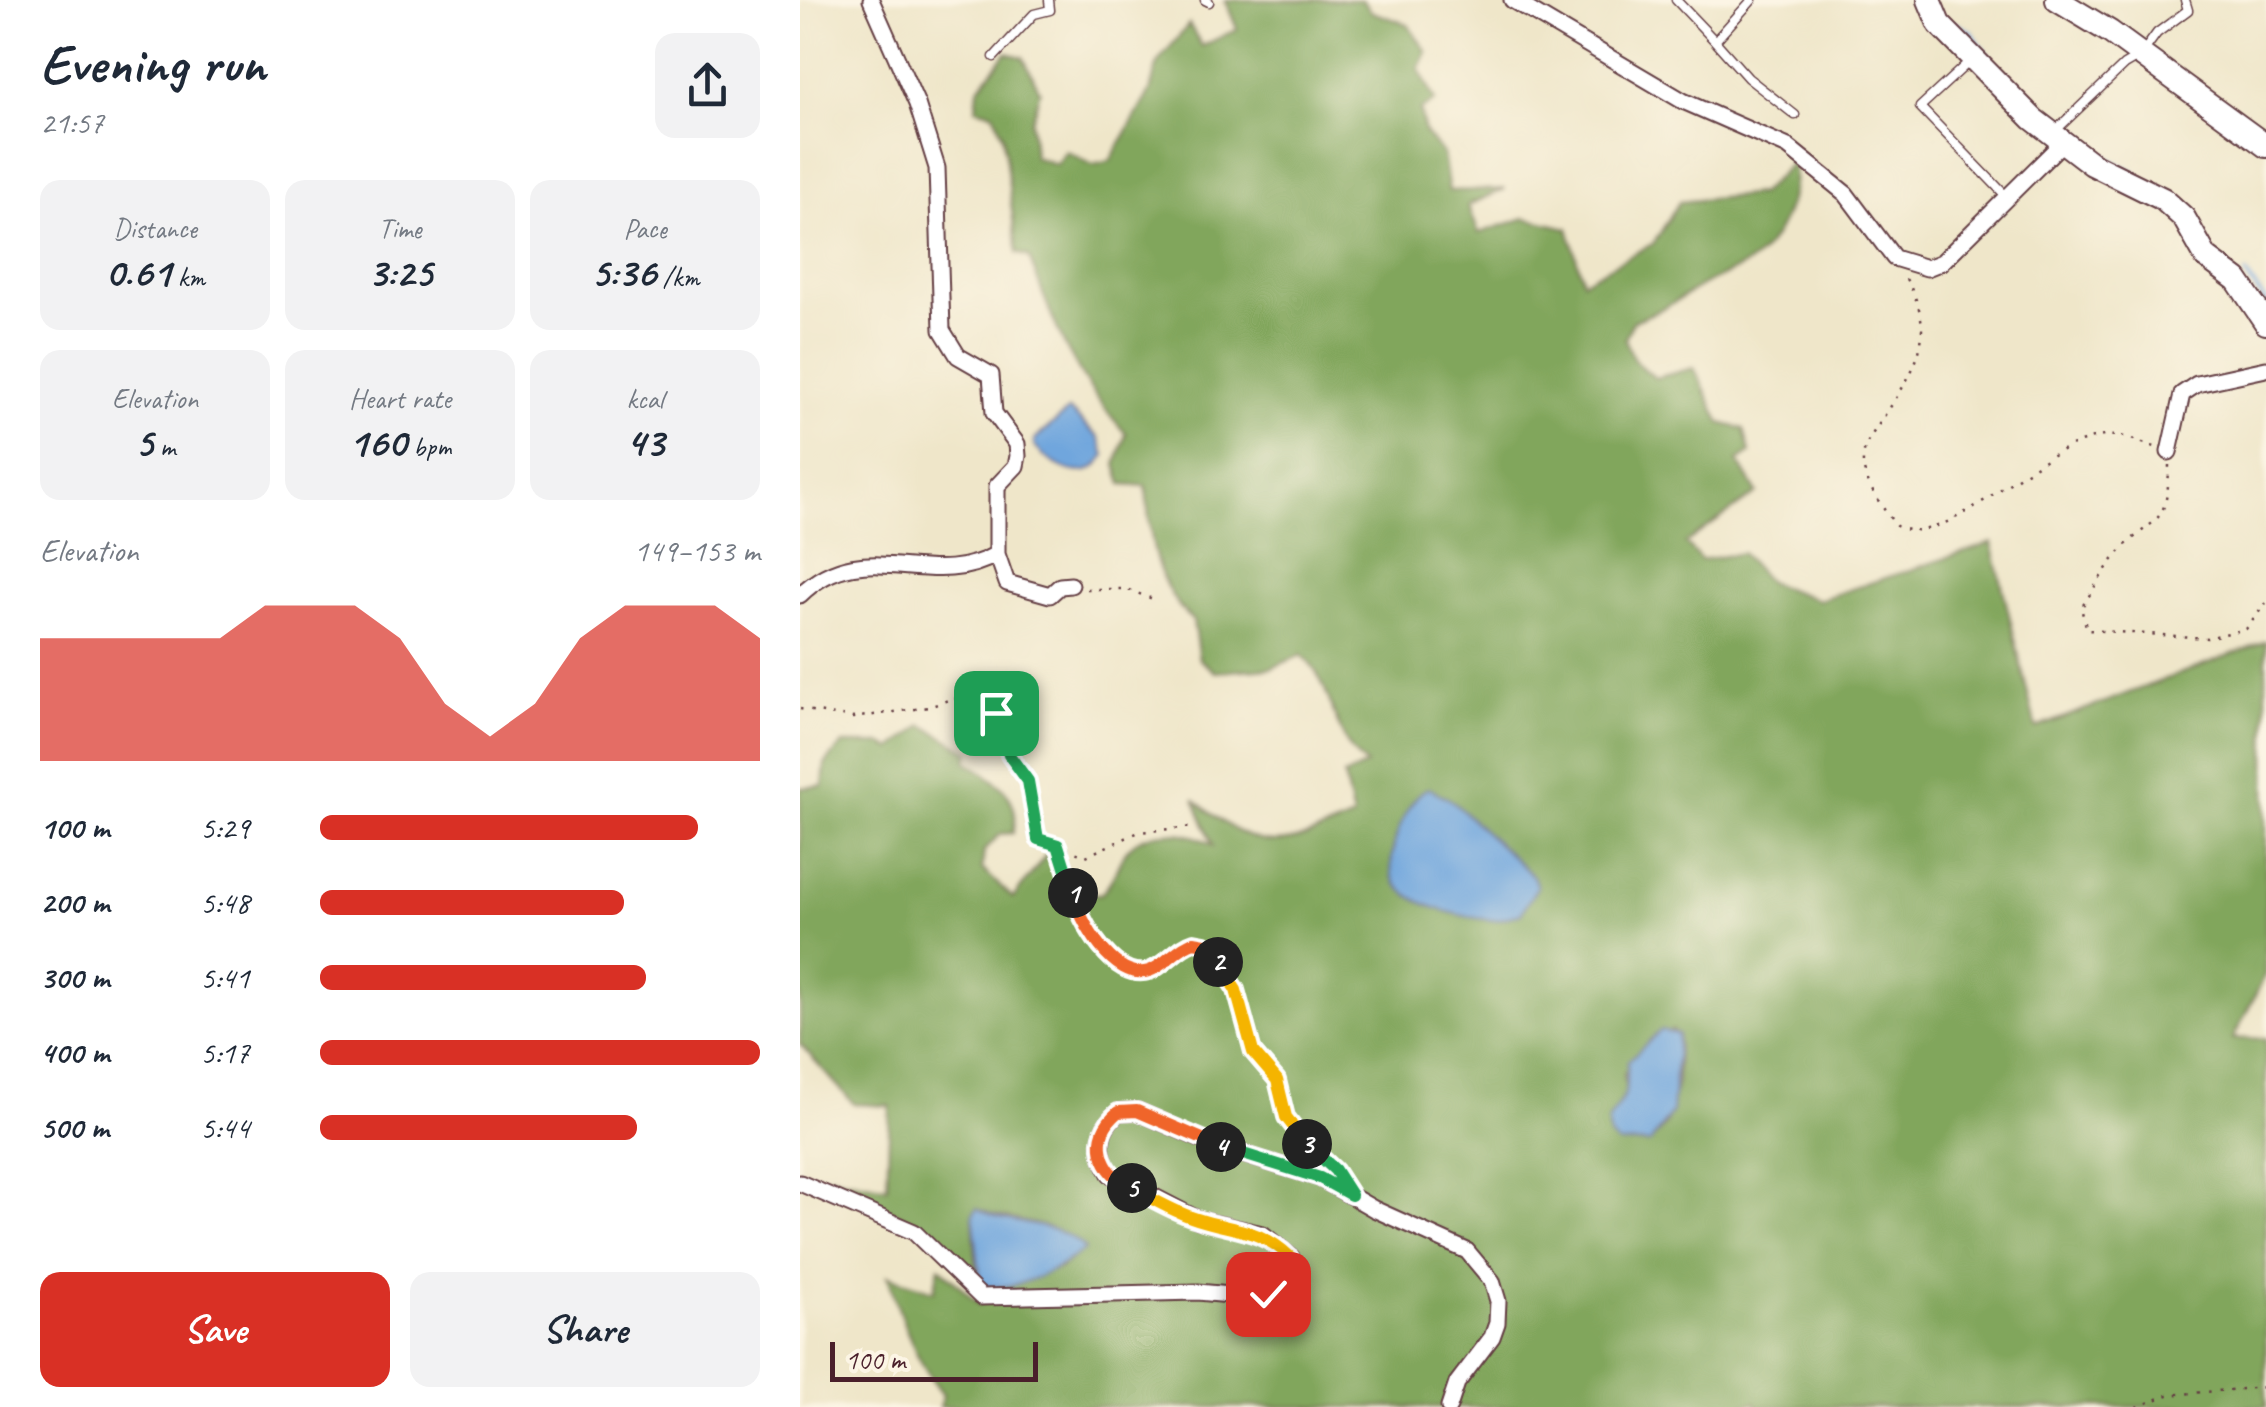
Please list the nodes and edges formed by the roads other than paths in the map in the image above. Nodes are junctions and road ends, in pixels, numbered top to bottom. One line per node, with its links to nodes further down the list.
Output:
1 (871, 0): 20 (street)
2 (1048, 0): 11 (lane)
3 (1512, 0): 16 (street)
4 (1676, 0): 9 (lane)
5 (1752, 0): 9 (lane)
6 (1928, 0): 12 (main road)
7 (2058, 0): 10 (main road)
8 (2185, 0): 10 (lane)
9 (1715, 42): 13 (lane)
10 (2141, 55): 14 (lane); 15 (main road)
11 (994, 57)
12 (1974, 57): 14 (main road); 16 (lane)
13 (1795, 115)
14 (2057, 133): 16 (street); 17 (main road)
15 (2266, 146)
16 (2008, 198)
17 (2266, 323)
18 (2266, 370): 19 (street)
19 (2169, 452)
20 (997, 554): 21 (street); 22 (street)
21 (1071, 586)
22 (800, 595)
23 (800, 1182): 24 (street)
24 (1449, 1407)

